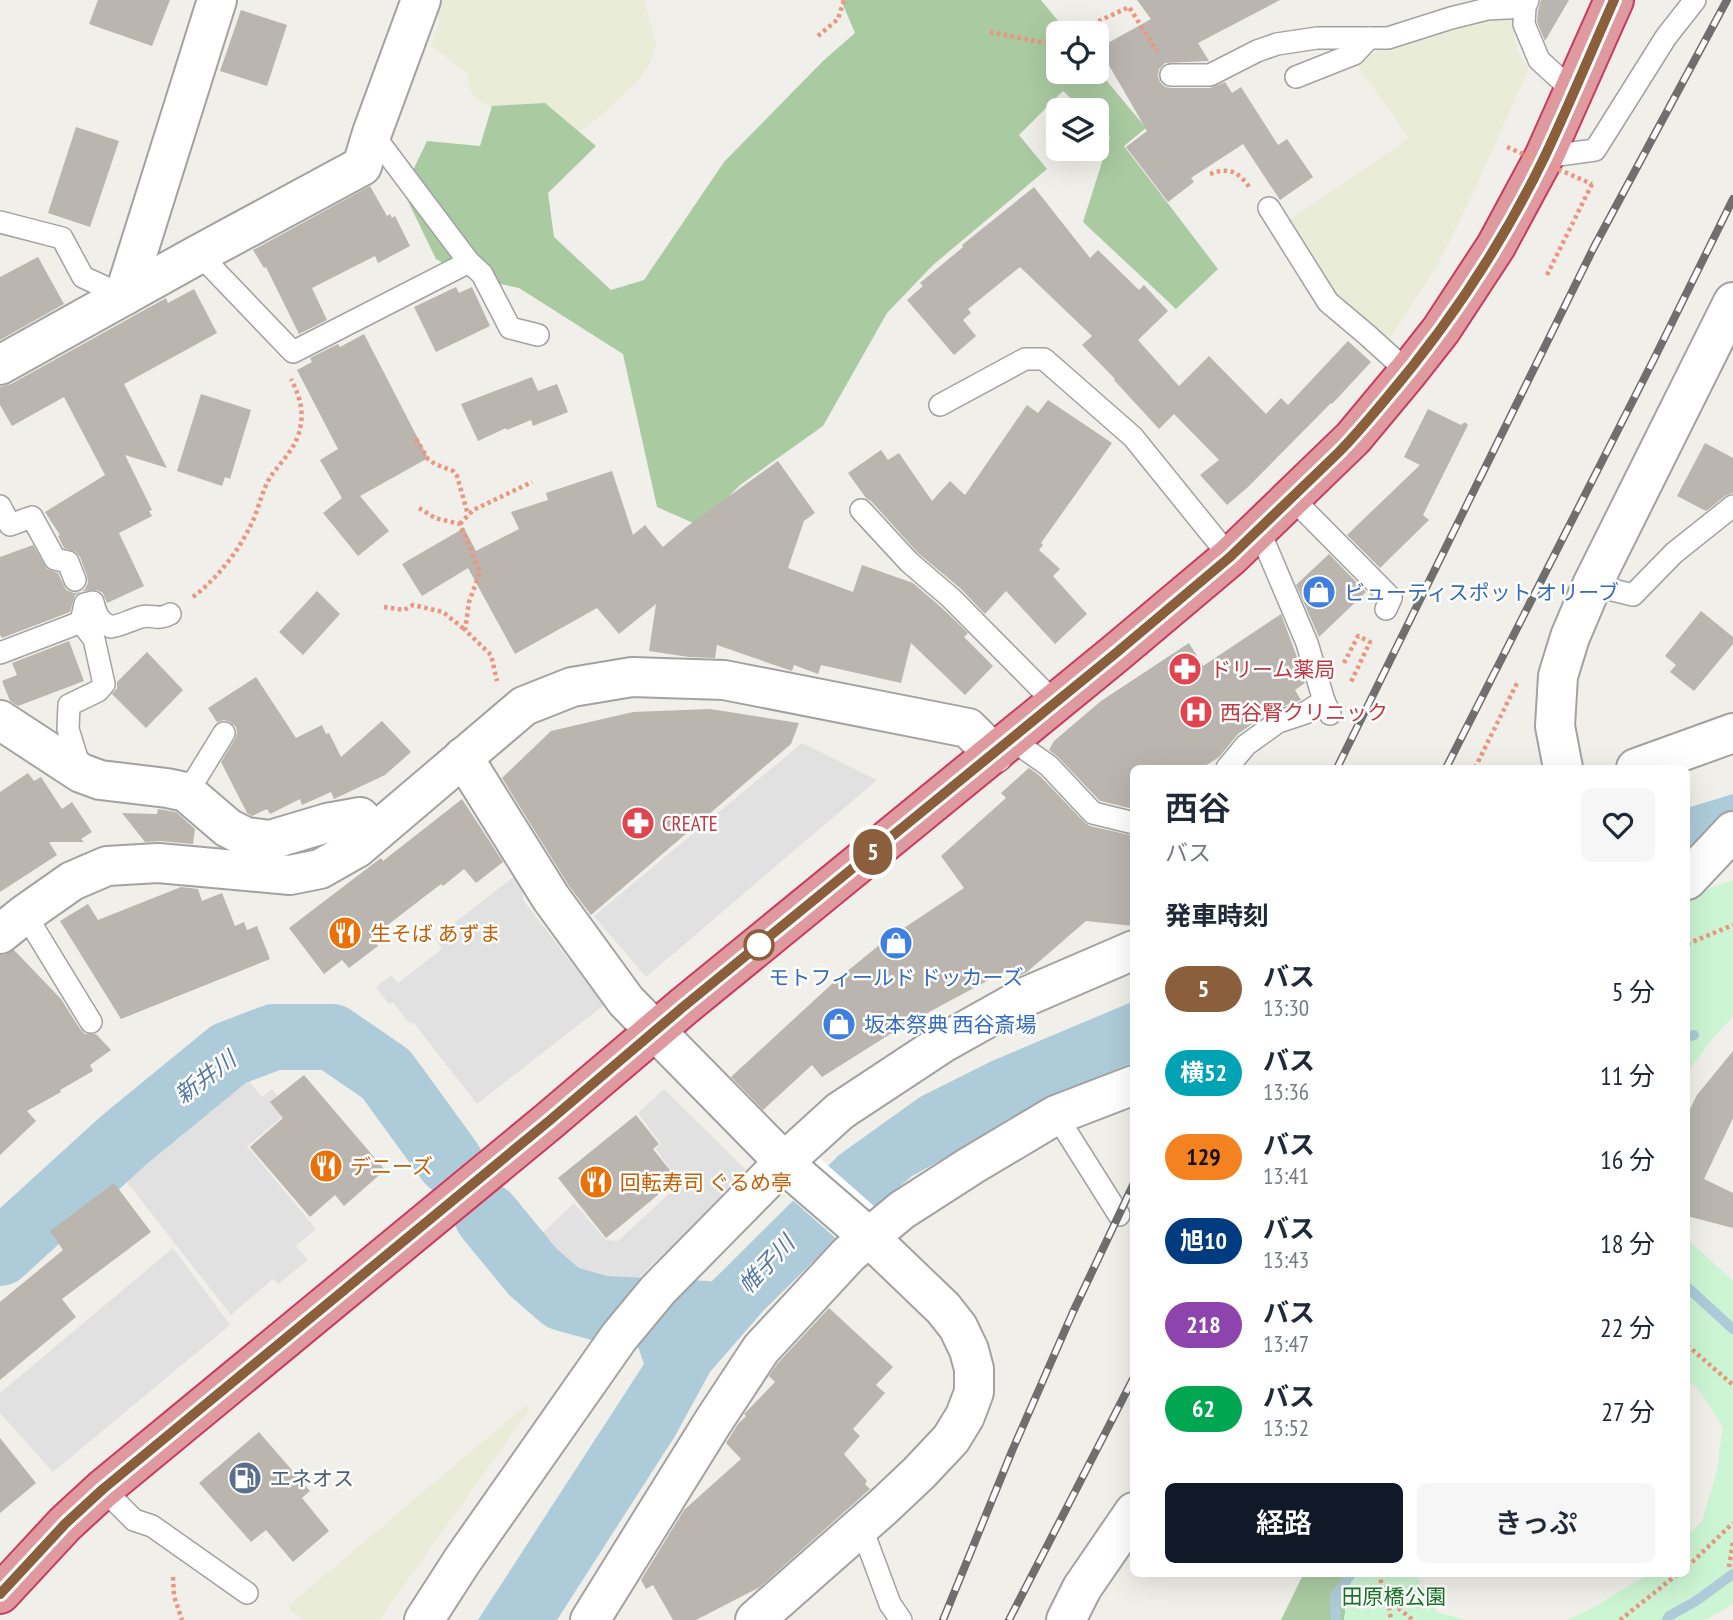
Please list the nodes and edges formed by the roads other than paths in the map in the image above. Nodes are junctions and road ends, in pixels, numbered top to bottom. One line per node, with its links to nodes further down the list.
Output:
1 (217, 0): 16 (street)
2 (421, 0): 10 (street)
3 (1614, 0): 9 (highway)
4 (1695, 0): 11 (lane)
5 (1526, 3): 6 (lane); 9 (lane)
6 (1369, 38): 7 (lane); 8 (lane)
7 (1171, 75)
8 (1296, 77)
9 (1574, 92): 11 (highway)
10 (372, 133): 14 (street); 15 (lane)
11 (1544, 157): 20 (highway)
12 (1269, 208): 20 (lane)
13 (0, 222): 16 (lane)
14 (199, 254): 15 (lane); 16 (street)
15 (469, 262): 18 (lane)
16 (124, 296): 19 (street)
17 (1733, 302): 29 (street)
18 (538, 335)
19 (0, 365)
20 (1408, 372): 22 (highway)
21 (940, 405): 27 (lane)
22 (1292, 498): 26 (highway); 30 (lane)
23 (0, 506): 28 (lane)
24 (1733, 506): 29 (lane)
25 (861, 510): 34 (lane)
26 (1259, 530): 27 (highway); 40 (lane)
27 (1230, 557): 34 (highway)
28 (75, 580)
29 (1592, 585): 41 (street)
30 (1386, 610)
31 (170, 614): 32 (lane)
32 (81, 622): 33 (lane); 43 (lane)
33 (0, 653)
34 (1055, 703): 38 (highway)
35 (0, 720): 43 (street)
36 (224, 733): 44 (lane)
37 (1733, 733): 42 (street)
38 (1002, 746): 39 (street); 45 (lane); 52 (highway)
39 (463, 757): 47 (street); 52 (street)
40 (1229, 765)
41 (1562, 765)
42 (1644, 765)
43 (81, 773): 44 (street)
44 (187, 793): 47 (street)
45 (1130, 822)
46 (1733, 831): 48 (street)
47 (374, 832): 49 (street)
48 (1701, 870)
49 (12, 924): 51 (lane)
50 (1130, 952): 55 (street)
51 (90, 1022)
52 (655, 1031): 55 (street); 58 (highway)
53 (1130, 1087): 54 (street)
54 (1056, 1115): 56 (lane); 57 (street)
55 (790, 1168): 57 (street); 63 (street)
56 (1119, 1215)
57 (866, 1235): 60 (street); 64 (street)
58 (103, 1489): 61 (lane); 62 (highway)
59 (1130, 1518): 67 (street)
60 (861, 1526): 65 (street); 66 (lane)
61 (247, 1593)
62 (0, 1594)
63 (424, 1620)
64 (590, 1620)
65 (755, 1620)
66 (901, 1620)
67 (1066, 1620)

